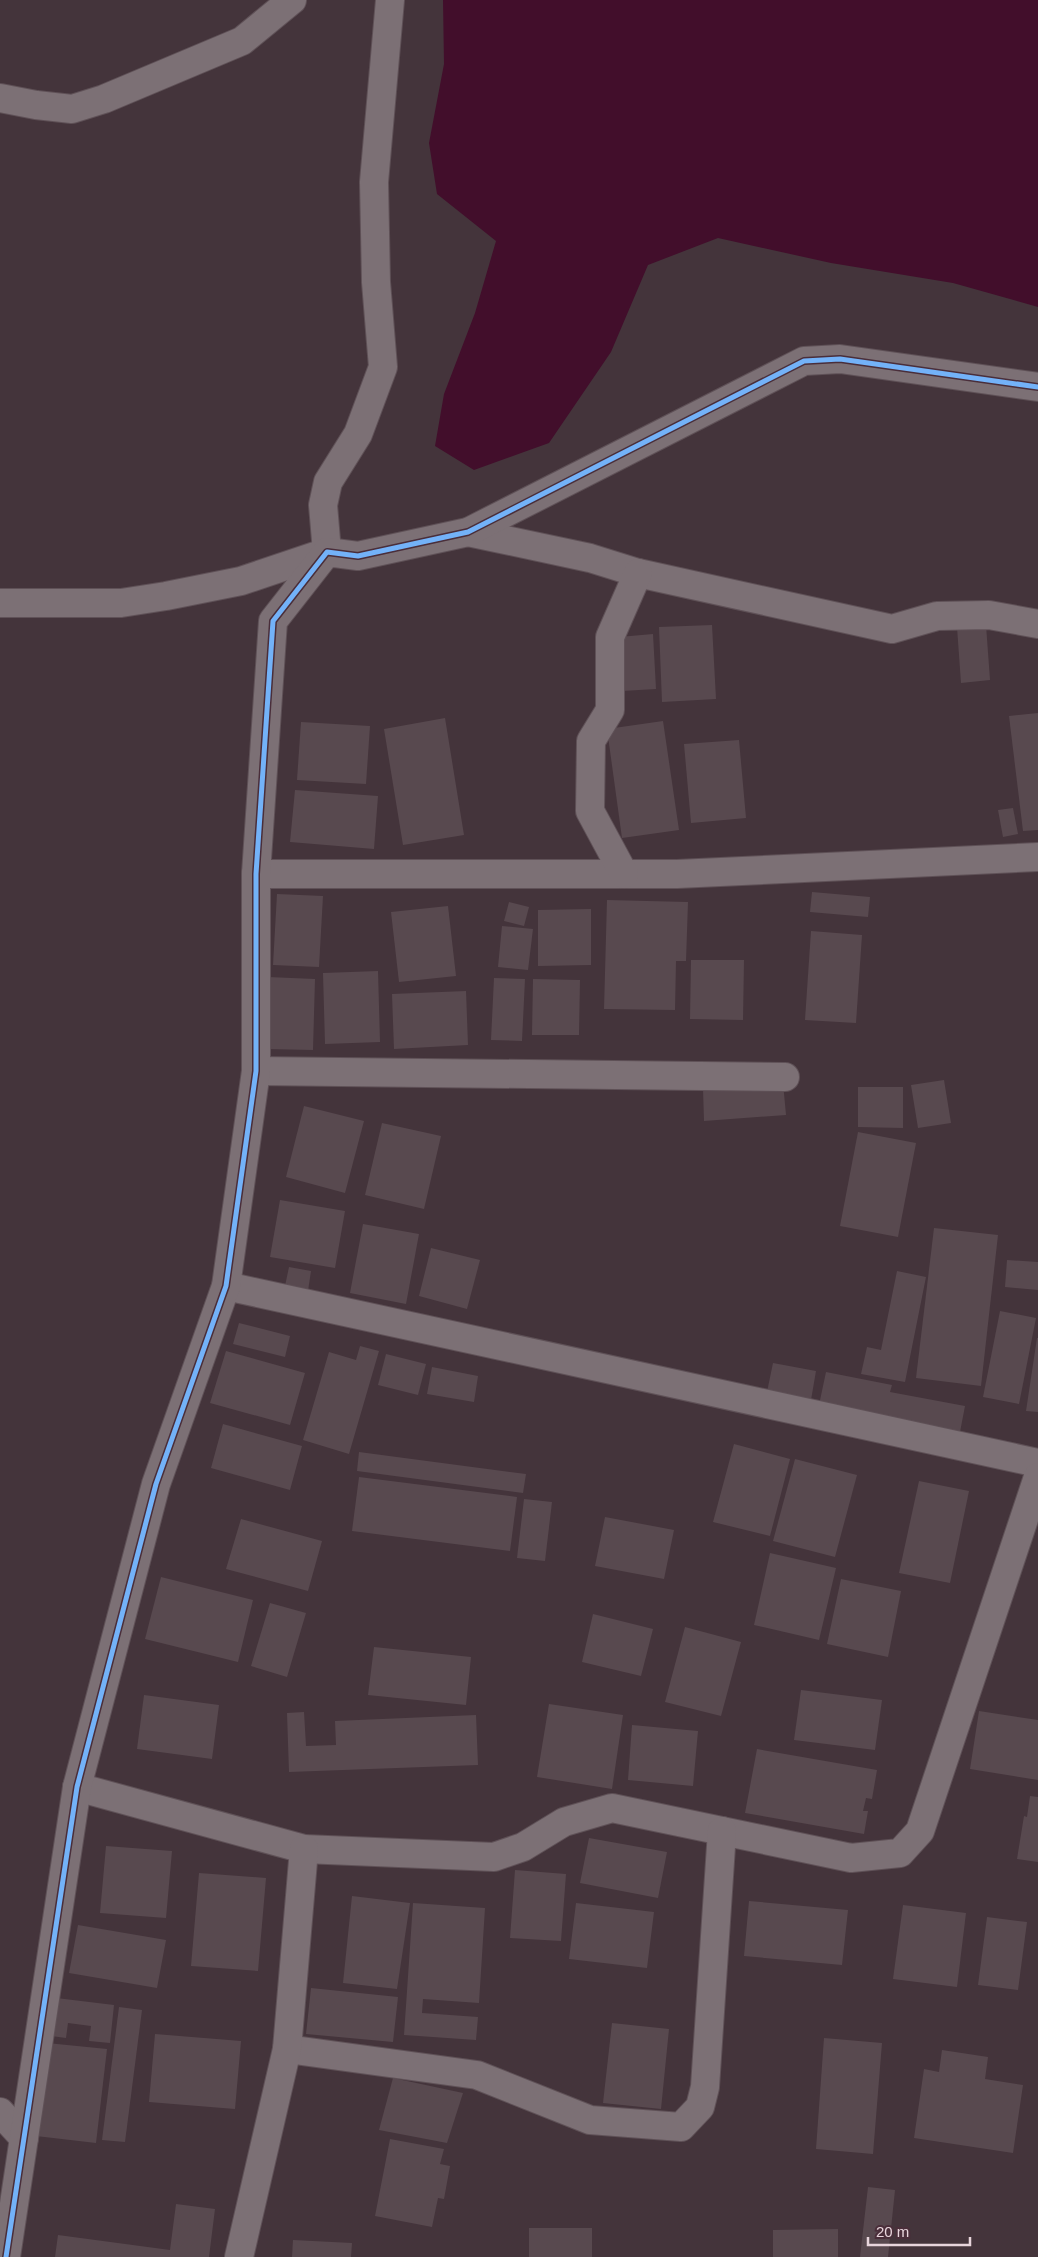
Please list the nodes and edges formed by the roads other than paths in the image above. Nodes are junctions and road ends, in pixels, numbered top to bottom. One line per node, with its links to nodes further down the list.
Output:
1 (292, 0): 3 (street)
2 (390, 0): 6 (street)
3 (0, 98)
4 (1038, 387): 5 (street)
5 (468, 532): 6 (street); 7 (street)
6 (327, 552): 8 (street); 11 (street)
7 (638, 573): 9 (street); 12 (street)
8 (0, 603)
9 (1038, 624)
10 (1038, 857): 12 (street)
11 (256, 874): 12 (street); 13 (street)
12 (624, 874)
13 (256, 1071): 14 (street); 15 (street)
14 (785, 1077)
15 (226, 1286): 16 (street); 18 (street)
16 (1038, 1463)
17 (1038, 1477): 19 (street)
18 (77, 1787): 20 (street); 23 (street)
19 (722, 1831): 20 (street); 21 (street)
20 (304, 1849): 21 (street)
21 (287, 2049): 25 (street)
22 (0, 2112): 23 (street)
23 (24, 2138): 24 (street)
24 (6, 2257)
25 (239, 2257)

